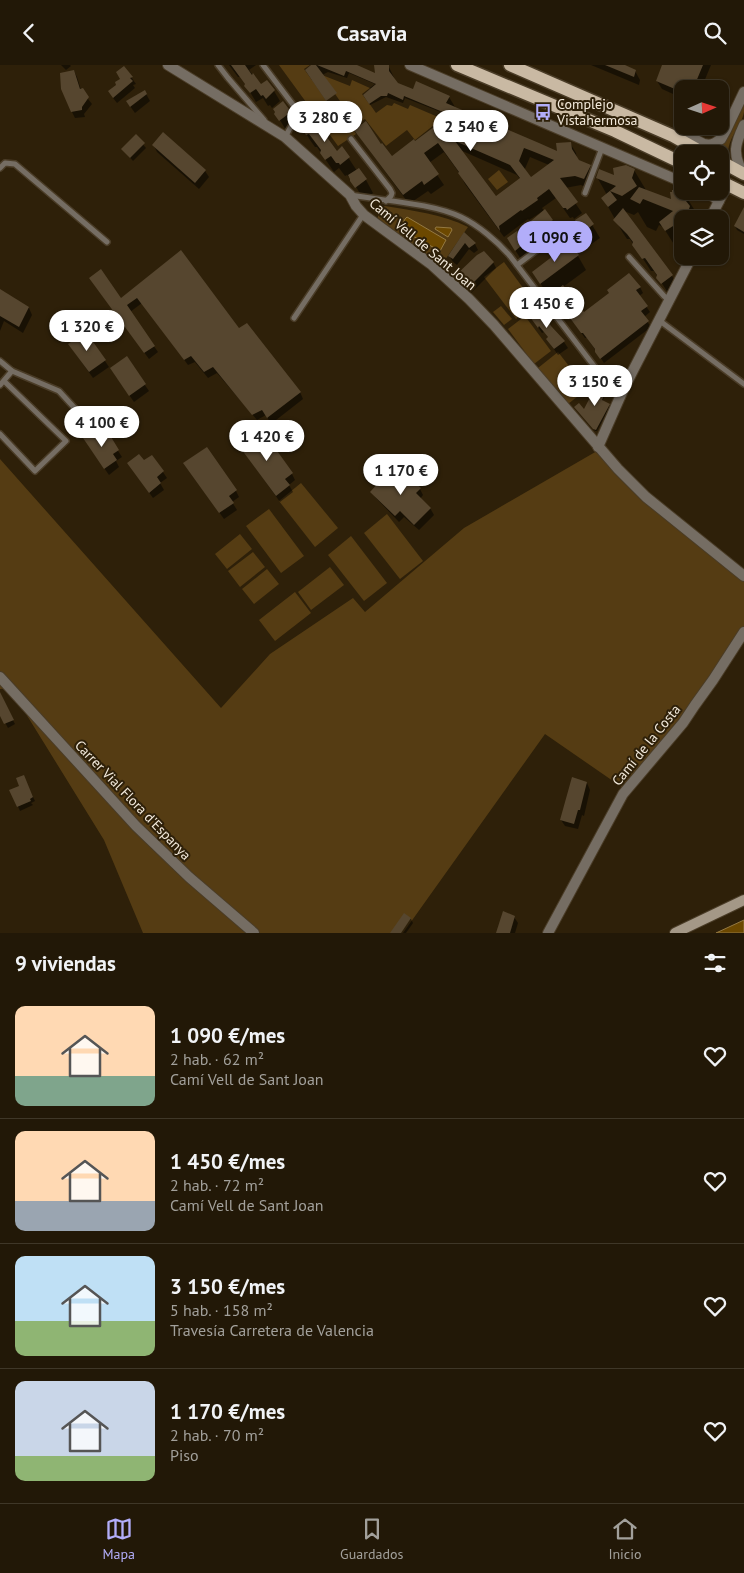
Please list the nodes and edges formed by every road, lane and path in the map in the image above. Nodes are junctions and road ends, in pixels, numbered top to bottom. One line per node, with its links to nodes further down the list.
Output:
1 (168, 65): 8 (street, Camí Vell de Sant Joan)
2 (218, 65): 8 (lane)
3 (263, 65): 11 (lane)
4 (410, 65): 14 (street)
5 (457, 65): 15 (main road)
6 (510, 65): 10 (main road)
7 (744, 92): 10 (street)
8 (246, 107): 11 (street, Camí Vell de Sant Joan)
9 (744, 125): 18 (street)
10 (673, 136): 13 (main road)
11 (285, 137): 23 (street, Camí Vell de Sant Joan)
12 (351, 139): 24 (lane)
13 (689, 145)
14 (602, 148): 19 (street); 21 (lane)
15 (674, 159)
16 (729, 166): 18 (main road)
17 (0, 168): 29 (lane)
18 (743, 173)
19 (674, 179)
20 (729, 186): 22 (main road)
21 (585, 193)
22 (744, 193)
23 (350, 195): 24 (lane); 27 (street, Camí Vell de Sant Joan)
24 (386, 201): 31 (lane)
25 (719, 201): 26 (street)
26 (714, 210)
27 (364, 215): 34 (lane); 43 (street, Camí Vell de Sant Joan)
28 (554, 237): 31 (lane)
29 (107, 241)
30 (629, 257): 33 (lane)
31 (517, 265): 40 (lane)
32 (688, 265): 33 (street)
33 (670, 301): 35 (street)
34 (294, 318)
35 (660, 321): 39 (lane); 40 (street)
36 (0, 361): 37 (lane)
37 (12, 371): 38 (lane); 41 (lane)
38 (2, 383): 42 (lane)
39 (744, 384)
40 (624, 388): 43 (street)
41 (92, 427)
42 (0, 434)
43 (598, 447): 44 (street, Camí Vell de Sant Joan)
44 (744, 576)
45 (744, 632): 49 (street, Camí de la Costa)
46 (0, 677): 48 (street, Carrer Vial Flora d'Espanya)
47 (744, 900): 50 (main road)
48 (254, 933)
49 (548, 933)
50 (675, 933)

